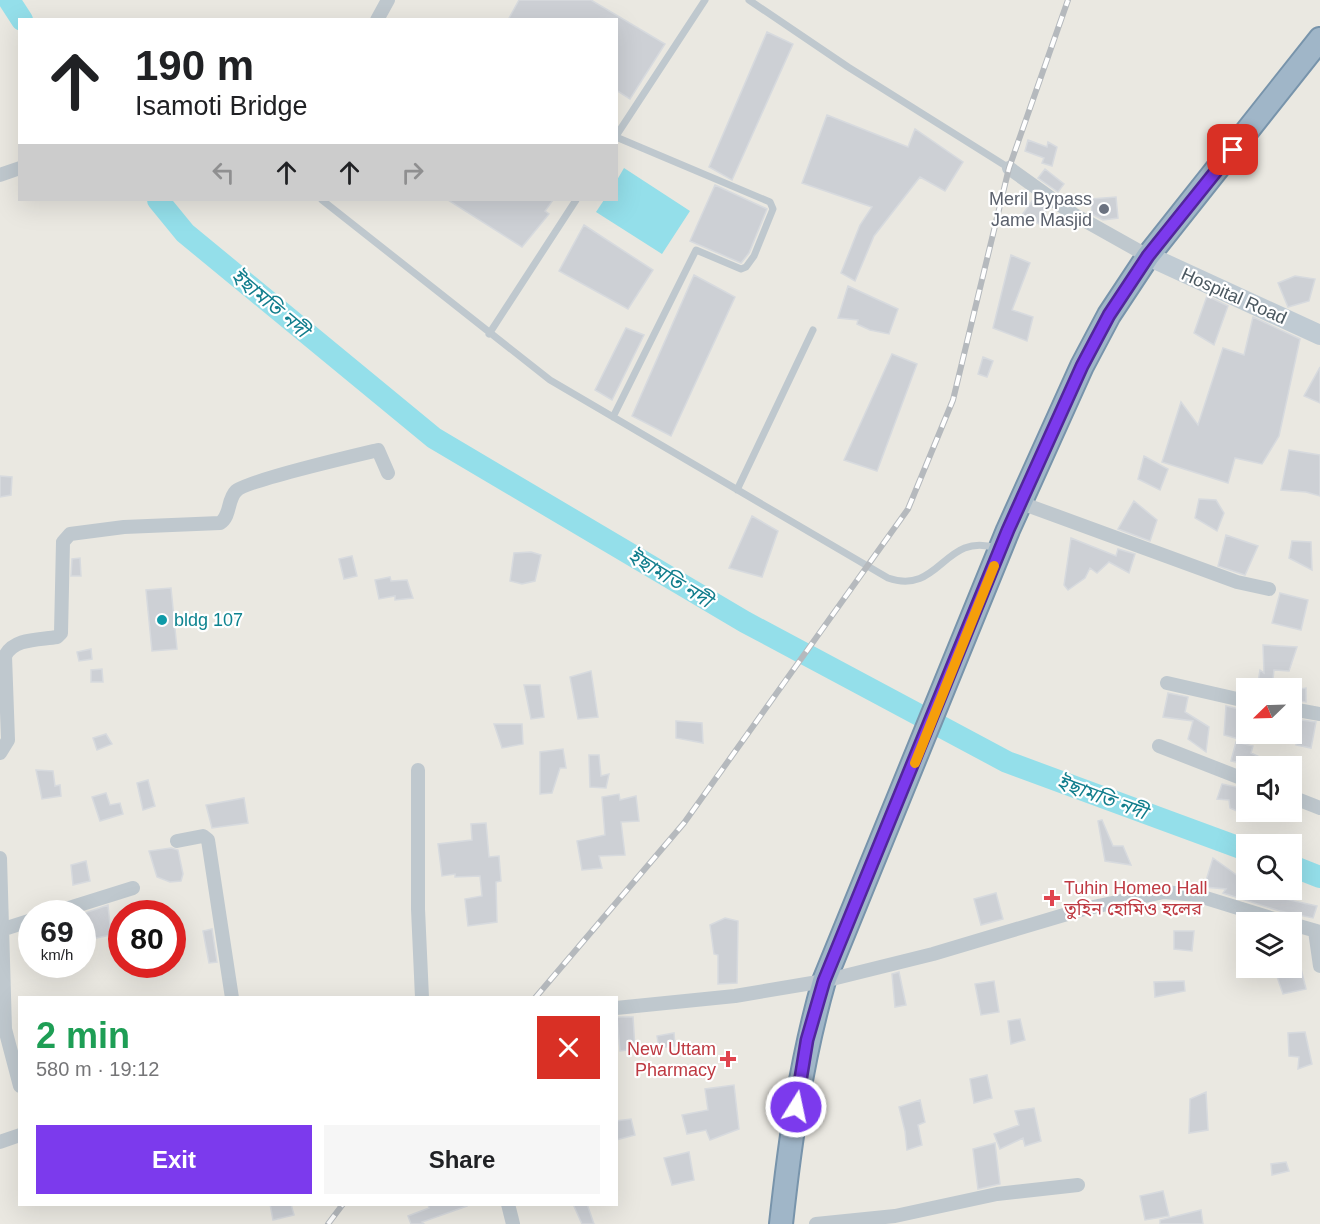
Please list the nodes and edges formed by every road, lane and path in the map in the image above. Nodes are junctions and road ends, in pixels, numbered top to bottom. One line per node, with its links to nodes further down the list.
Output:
1 (388, 0): 4 (street)
2 (705, 0): 6 (lane)
3 (749, 0): 8 (lane)
4 (378, 18)
5 (1320, 39): 13 (highway)
6 (618, 133)
7 (618, 137): 17 (lane)
8 (1009, 168): 13 (street)
9 (18, 169): 10 (street)
10 (0, 175)
11 (323, 201): 15 (lane)
12 (575, 201): 15 (lane)
13 (1148, 256): 16 (main road, Hospital Road); 20 (highway)
14 (813, 330): 19 (lane)
15 (489, 334): 17 (lane)
16 (1320, 335)
17 (613, 417): 19 (lane)
18 (388, 473): 28 (street)
19 (737, 490): 21 (lane)
20 (1021, 503): 21 (highway); 22 (street)
21 (1001, 549): 44 (highway)
22 (1269, 589)
23 (1167, 683): 24 (street)
24 (1236, 699)
25 (1302, 711): 26 (street)
26 (1320, 714)
27 (1159, 746): 30 (street)
28 (0, 753)
29 (418, 770): 46 (street)
30 (1236, 776)
31 (1302, 801): 32 (street)
32 (1320, 808)
33 (177, 841): 45 (street)
34 (0, 858): 36 (street)
35 (133, 888): 37 (street)
36 (1, 894): 41 (street)
37 (95, 900)
38 (1251, 912): 44 (street)
39 (18, 924): 41 (street)
40 (1302, 927): 42 (street)
41 (3, 929): 48 (street)
42 (1318, 931): 43 (street)
43 (1320, 966)
44 (824, 981): 47 (street); 54 (highway)
45 (232, 996)
46 (422, 996)
47 (618, 1008)
48 (18, 1078)
49 (18, 1137): 50 (street)
50 (0, 1142)
51 (1078, 1185): 55 (street)
52 (508, 1206): 53 (street)
53 (513, 1224)
54 (781, 1224)
55 (816, 1224)

